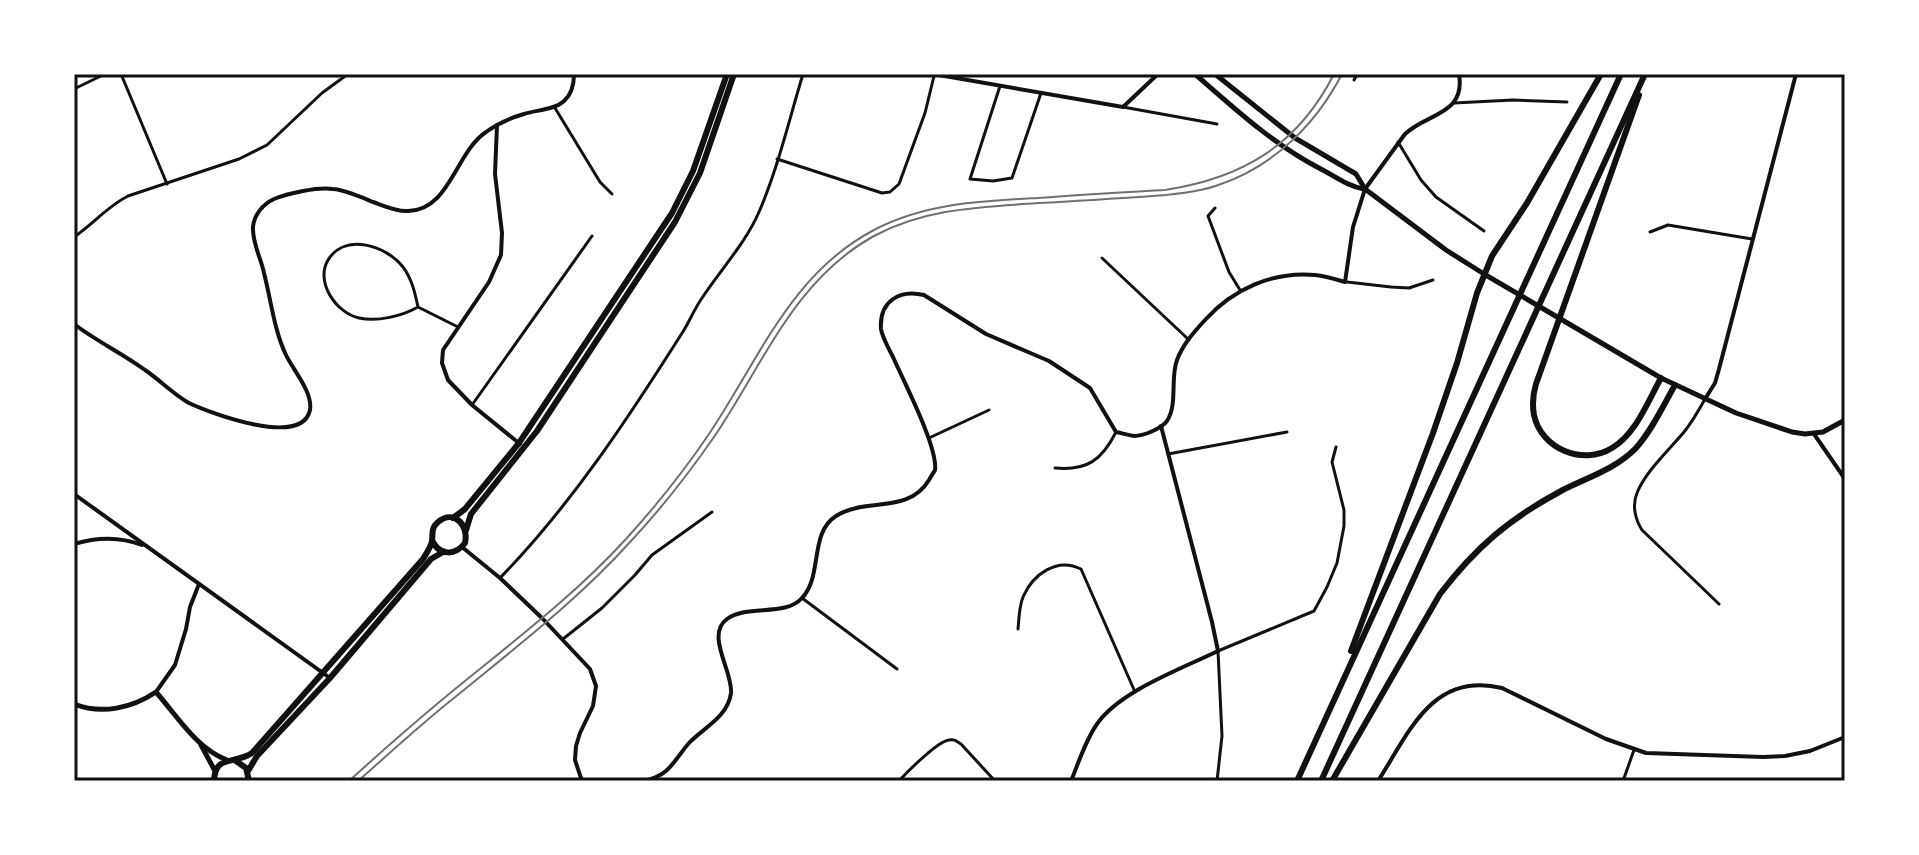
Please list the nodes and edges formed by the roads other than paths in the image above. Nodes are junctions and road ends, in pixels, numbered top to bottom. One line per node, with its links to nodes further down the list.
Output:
1 (105, 74): 20 (street)
2 (121, 74): 30 (street)
3 (348, 74): 30 (street)
4 (574, 74): 24 (street)
5 (727, 74): 59 (main road)
6 (734, 74): 59 (main road)
7 (803, 74): 29 (street)
8 (934, 74): 19 (street); 29 (street)
9 (1158, 74): 25 (street)
10 (1195, 74): 31 (main road)
11 (1215, 74): 31 (main road)
12 (1357, 74): 18 (street)
13 (1459, 74): 23 (street)
14 (1601, 74): 40 (main road)
15 (1621, 74): 84 (main road)
16 (1646, 74): 48 (main road); 101 (main road)
17 (1796, 74): 38 (street)
18 (1354, 80)
19 (1000, 86): 21 (street); 21 (street)
20 (74, 89)
21 (1041, 93): 25 (street)
22 (1567, 102): 23 (street)
23 (1454, 103): 28 (street)
24 (554, 106): 27 (street); 32 (street)
25 (1123, 107): 26 (street)
26 (1217, 124)
27 (497, 125): 45 (street); 46 (street)
28 (1398, 142): 31 (street); 34 (street)
29 (777, 159): 73 (street)
30 (167, 184): 37 (street)
31 (1365, 189): 40 (main road); 42 (street)
32 (612, 194)
33 (1215, 208): 43 (street)
34 (1484, 231)
35 (1650, 232): 38 (street)
36 (592, 236): 51 (street)
37 (74, 237)
38 (1753, 239): 50 (street)
39 (1102, 258): 47 (street)
40 (1484, 274): 48 (main road); 84 (main road)
41 (1433, 280): 42 (street)
42 (1345, 282): 43 (street)
43 (1240, 290): 47 (street)
44 (418, 307): 44 (street); 46 (street)
45 (74, 324)
46 (458, 327): 51 (street)
47 (1188, 339): 54 (street)
48 (1661, 378): 49 (main road)
49 (1675, 385): 50 (main road); 102 (main road)
50 (1705, 399): 57 (main road); 76 (street)
51 (472, 405): 59 (street)
52 (989, 410): 58 (street)
53 (1845, 420): 57 (main road)
54 (1161, 425): 55 (street); 61 (street)
55 (1116, 432): 58 (street); 62 (street)
56 (1287, 432): 61 (street)
57 (1814, 434): 63 (street)
58 (929, 438): 75 (street)
59 (522, 445): 66 (main road); 67 (main road)
60 (1336, 447): 79 (street)
61 (1168, 454): 79 (street)
62 (1055, 468)
63 (1845, 479)
64 (74, 494): 71 (street)
65 (712, 512): 78 (street)
66 (453, 518): 67 (main road); 68 (main road)
67 (466, 530): 70 (main road)
68 (432, 540): 72 (main road); 81 (main road)
69 (74, 544): 71 (street)
70 (462, 547): 72 (main road); 73 (street)
71 (150, 549): 74 (street)
72 (443, 552): 81 (main road)
73 (500, 578): 78 (street)
74 (199, 584): 81 (street); 82 (street)
75 (802, 598): 80 (street); 95 (street)
76 (1719, 604)
77 (1018, 629): 83 (street)
78 (563, 639): 94 (street)
79 (1218, 651): 83 (street); 99 (street)
80 (897, 669)
81 (327, 676): 89 (main road); 91 (main road)
82 (156, 692): 85 (main road); 87 (main road)
83 (1135, 692): 98 (street)
84 (1331, 703): 100 (main road)
85 (74, 704)
86 (1845, 737): 88 (street)
87 (201, 744): 89 (main road); 90 (main road)
88 (1634, 750): 103 (street); 104 (street)
89 (232, 760): 90 (main road); 91 (main road)
90 (215, 771): 92 (main road)
91 (248, 771): 93 (main road)
92 (214, 781)
93 (249, 781)
94 (582, 781)
95 (644, 781)
96 (899, 781): 97 (street)
97 (995, 781)
98 (1071, 781)
99 (1217, 781)
100 (1297, 781)
101 (1321, 781)
102 (1332, 781)
103 (1378, 781)
104 (1623, 781)

